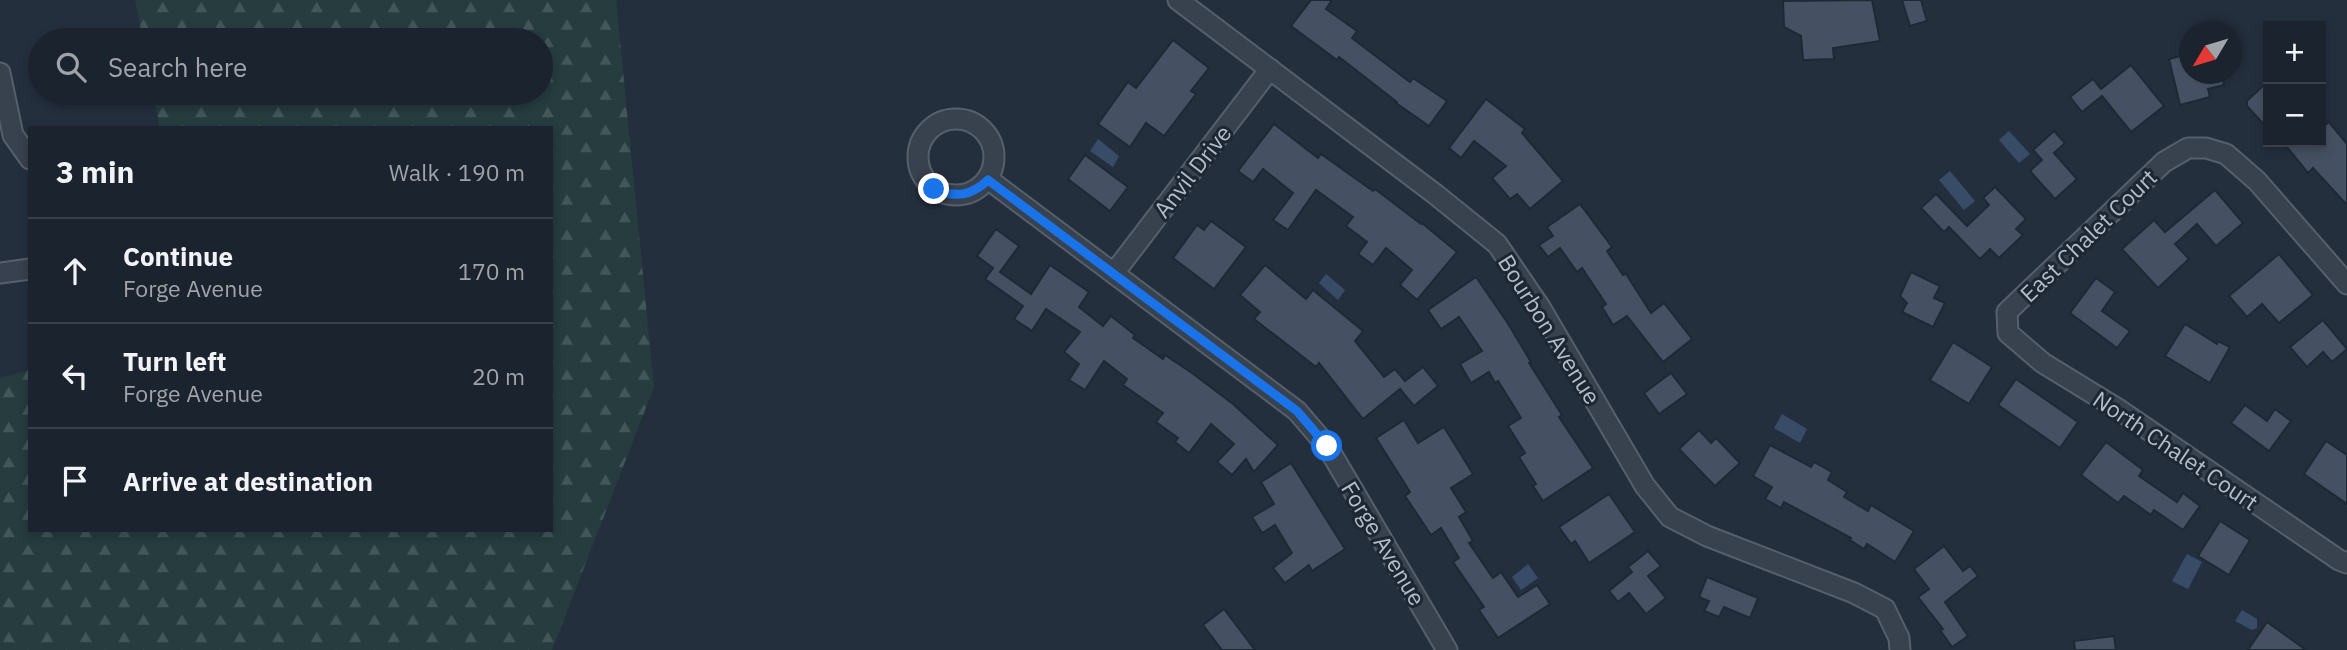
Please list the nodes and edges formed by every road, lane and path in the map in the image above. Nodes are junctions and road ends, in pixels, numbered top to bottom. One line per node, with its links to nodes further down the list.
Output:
1 (1178, 0): 2 (street, Bourbon Avenue)
2 (1270, 69): 8 (street, Anvil Drive); 13 (street, Bourbon Avenue)
3 (0, 73): 4 (street)
4 (28, 156)
5 (988, 180): 8 (street, Forge Avenue)
6 (28, 269): 7 (street)
7 (0, 273)
8 (1114, 273): 12 (street, Forge Avenue)
9 (2347, 284): 10 (street, East Chalet Court)
10 (2008, 333): 11 (street, North Chalet Court)
11 (2347, 562)
12 (1447, 650)
13 (1900, 650)

